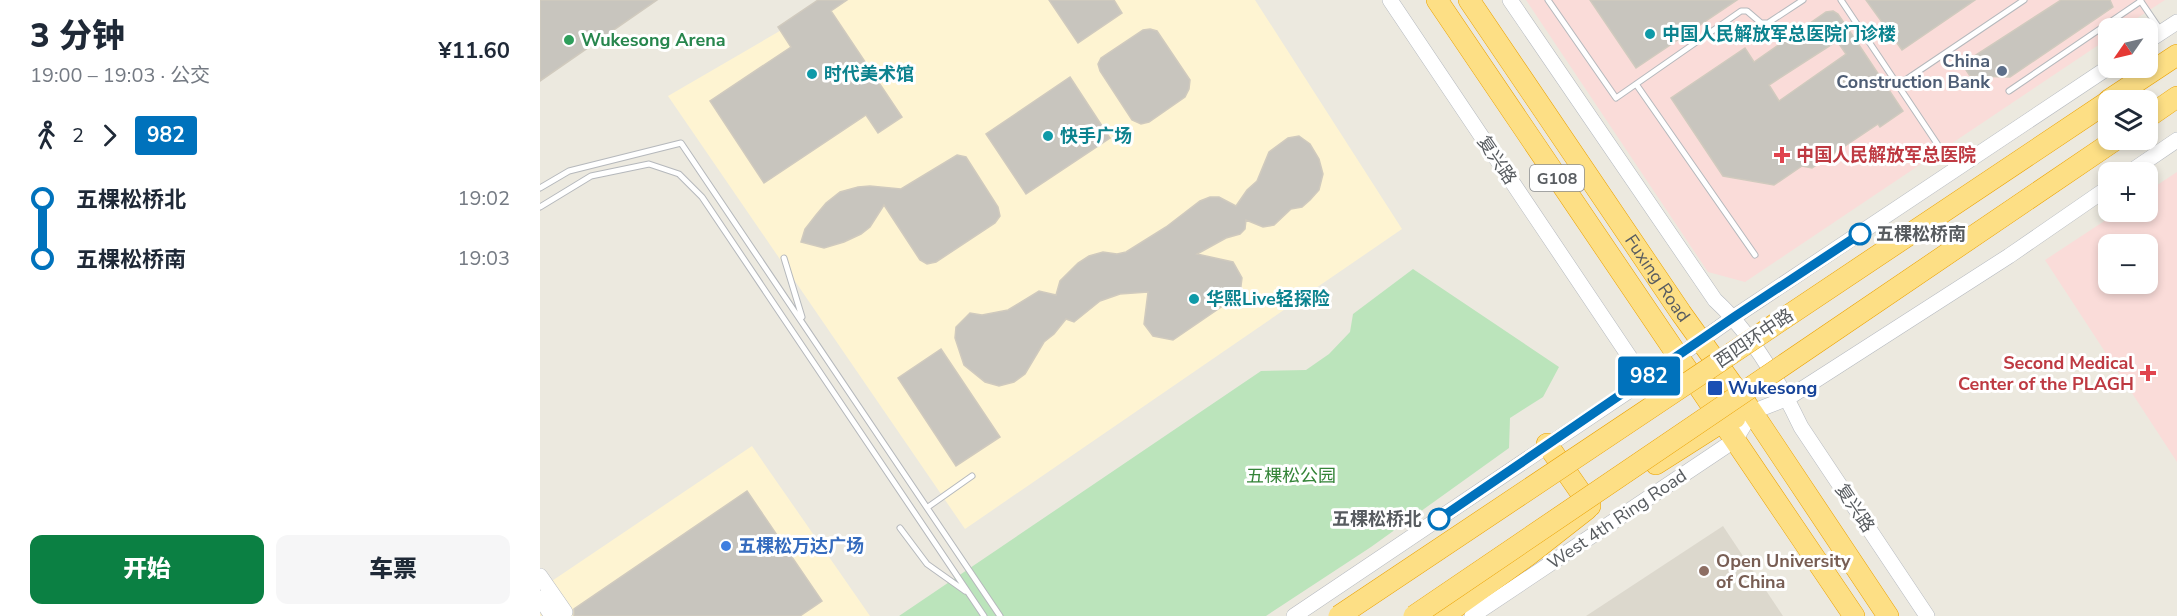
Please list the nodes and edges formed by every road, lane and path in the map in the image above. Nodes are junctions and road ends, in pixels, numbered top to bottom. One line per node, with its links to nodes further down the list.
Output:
1 (1390, 0): 35 (street, 复兴路)
2 (1437, 0): 34 (highway, Fuxing Road / G108)
3 (1469, 0): 33 (highway, Fuxing Road / G108)
4 (1510, 0): 31 (street)
5 (1548, 0): 15 (lane)
6 (1803, 0): 15 (lane)
7 (1841, 0): 16 (lane)
8 (2024, 0): 16 (lane)
9 (2141, 0): 11 (lane); 18 (lane)
10 (2177, 22): 11 (street)
11 (2162, 32): 12 (street); 13 (street)
12 (2158, 35)
13 (2177, 55): 17 (highway, 西四环中路)
14 (2098, 74): 25 (street, 西四环中路)
15 (1636, 84): 29 (lane)
16 (1898, 85): 25 (lane)
17 (2125, 90)
18 (2009, 91)
19 (2177, 97): 21 (highway)
20 (2098, 108): 52 (highway, 西四环中路, bridge)
21 (2158, 110)
22 (2177, 140): 24 (street)
23 (2100, 150): 53 (highway, bridge)
24 (2145, 162)
25 (1954, 170): 31 (street, 西四环中路)
26 (540, 188): 32 (lane)
27 (2098, 195): 36 (street)
28 (540, 207): 46 (lane)
29 (1755, 255)
30 (784, 258): 32 (lane)
31 (1734, 317): 33 (street, 西四环中路); 36 (street, 复兴路)
32 (805, 324): 43 (lane)
33 (1701, 339): 34 (street, 西四环中路); 37 (highway, Fuxing Road / G108)
34 (1677, 356): 35 (street, 西四环中路); 38 (highway, Fuxing Road / G108)
35 (1645, 380): 40 (street, 西四环中路)
36 (1788, 398): 37 (street); 58 (street, 复兴路)
37 (1752, 412): 38 (highway); 39 (street, West 4th Ring Road); 57 (highway, Fuxing Road / G108)
38 (1722, 422): 39 (highway, Fuxing Road / G108); 42 (highway)
39 (1735, 440): 55 (street, West 4th Ring Road); 56 (highway, Fuxing Road / G108)
40 (1547, 444): 42 (highway); 51 (street, 西四环中路)
41 (972, 476): 43 (lane)
42 (1590, 506): 54 (highway)
43 (928, 507): 50 (lane)
44 (900, 528): 46 (lane)
45 (540, 576): 48 (street)
46 (969, 594): 49 (lane)
47 (540, 598): 48 (street)
48 (559, 614)
49 (984, 616)
50 (1000, 616)
51 (1294, 616)
52 (1339, 616)
53 (1414, 616)
54 (1443, 616)
55 (1472, 616)
56 (1854, 616)
57 (1888, 616)
58 (1926, 616)

